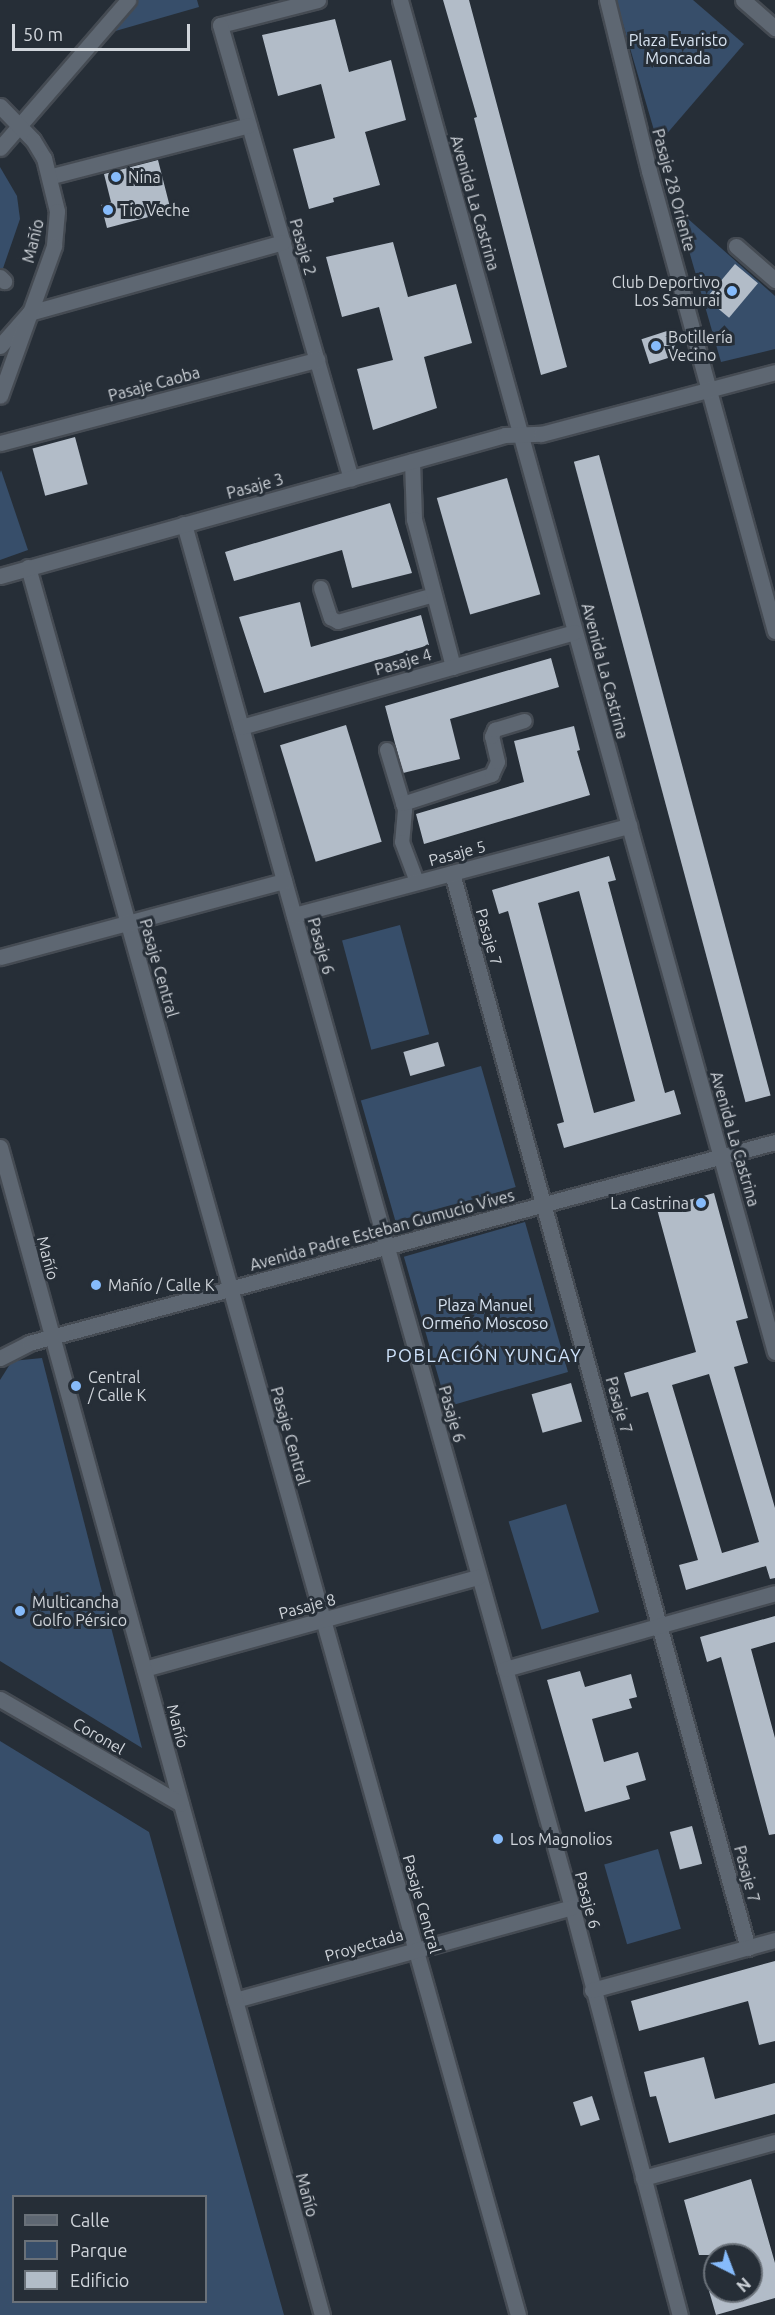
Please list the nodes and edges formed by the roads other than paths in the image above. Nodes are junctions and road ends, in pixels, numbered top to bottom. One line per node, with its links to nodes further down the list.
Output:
1 (128, 0): 8 (street)
2 (318, 0): 9 (street, Pasaje 2)
3 (400, 0): 21 (street, Avenida La Castrina)
4 (607, 0): 19 (street, Pasaje 28 Oriente)
5 (743, 0): 6 (street)
6 (775, 28)
7 (0, 106): 8 (street, Mañío)
8 (20, 125): 10 (street); 11 (street, Mañío)
9 (249, 125): 11 (street); 12 (street, Pasaje 2)
10 (0, 148)
11 (52, 176): 15 (street, Mañío)
12 (283, 242): 15 (street); 17 (street, Pasaje 2)
13 (736, 246): 14 (street)
14 (775, 280)
15 (29, 314): 16 (street); 20 (street, Mañío)
16 (0, 346)
17 (317, 360): 22 (street, Pasaje Caoba); 24 (street, Pasaje 2)
18 (775, 372): 19 (street, Pasaje 3)
19 (709, 390): 21 (street, Pasaje 3); 30 (street, Pasaje 28 Oriente)
20 (0, 396)
21 (521, 435): 23 (street, Pasaje 3); 31 (street, Avenida La Castrina)
22 (0, 443)
23 (412, 461): 24 (street, Pasaje 3); 29 (street)
24 (351, 478): 25 (street, Pasaje 3)
25 (184, 524): 26 (street, Pasaje 3); 34 (street, Pasaje 6)
26 (28, 567): 27 (street, Pasaje 3); 42 (street, Pasaje Central)
27 (0, 576)
28 (321, 588): 29 (lane)
29 (434, 595): 32 (street)
30 (775, 631)
31 (575, 633): 32 (street, Pasaje 4); 37 (street, Avenida La Castrina)
32 (453, 667): 34 (street, Pasaje 4)
33 (525, 721): 36 (lane)
34 (241, 727): 39 (street, Pasaje 6)
35 (387, 750): 36 (lane)
36 (403, 804): 40 (lane)
37 (629, 826): 38 (street, Pasaje 5); 46 (street, Avenida La Castrina)
38 (452, 873): 40 (street, Pasaje 5); 47 (street, Pasaje 7)
39 (284, 881): 41 (street, Pasaje 6); 42 (street)
40 (417, 882): 41 (street, Pasaje 5)
41 (294, 915): 48 (street, Pasaje 6)
42 (127, 923): 43 (street); 49 (street, Pasaje Central)
43 (0, 957)
44 (775, 1142): 46 (street, Avenida Padre Esteban Gumucio Vives)
45 (0, 1147): 50 (street, Mañío)
46 (721, 1157): 47 (street, Avenida Padre Esteban Gumucio Vives); 51 (street, Avenida La Castrina)
47 (545, 1204): 48 (street, Avenida Padre Esteban Gumucio Vives); 56 (street, Pasaje 7)
48 (387, 1247): 49 (street, Avenida Padre Esteban Gumucio Vives); 53 (street, Pasaje 6)
49 (230, 1290): 50 (street, Avenida Padre Esteban Gumucio Vives); 55 (street, Pasaje Central)
50 (53, 1338): 52 (street, Avenida Padre Esteban Gumucio Vives); 57 (street, Mañío)
51 (775, 1352)
52 (0, 1358)
53 (479, 1577): 55 (street, Pasaje 8); 58 (street, Pasaje 6)
54 (775, 1593): 56 (street)
55 (323, 1620): 57 (street, Pasaje 8); 64 (street, Pasaje Central)
56 (662, 1625): 58 (street); 63 (street, Pasaje 7)
57 (144, 1669): 60 (street, Mañío)
58 (505, 1669): 61 (street, Pasaje 6)
59 (0, 1699): 60 (street, Coronel)
60 (181, 1804): 66 (street, Mañío)
61 (572, 1907): 64 (street, Proyectada); 65 (street, Pasaje 6)
62 (775, 1940): 63 (street)
63 (748, 1948): 65 (street)
64 (416, 1950): 66 (street, Proyectada); 70 (street, Pasaje Central)
65 (592, 1990): 68 (street, Pasaje 6)
66 (235, 2000): 69 (street, Mañío)
67 (775, 2142): 68 (street)
68 (643, 2178): 71 (street, Pasaje 6)
69 (322, 2315)
70 (518, 2315)
71 (680, 2315)

